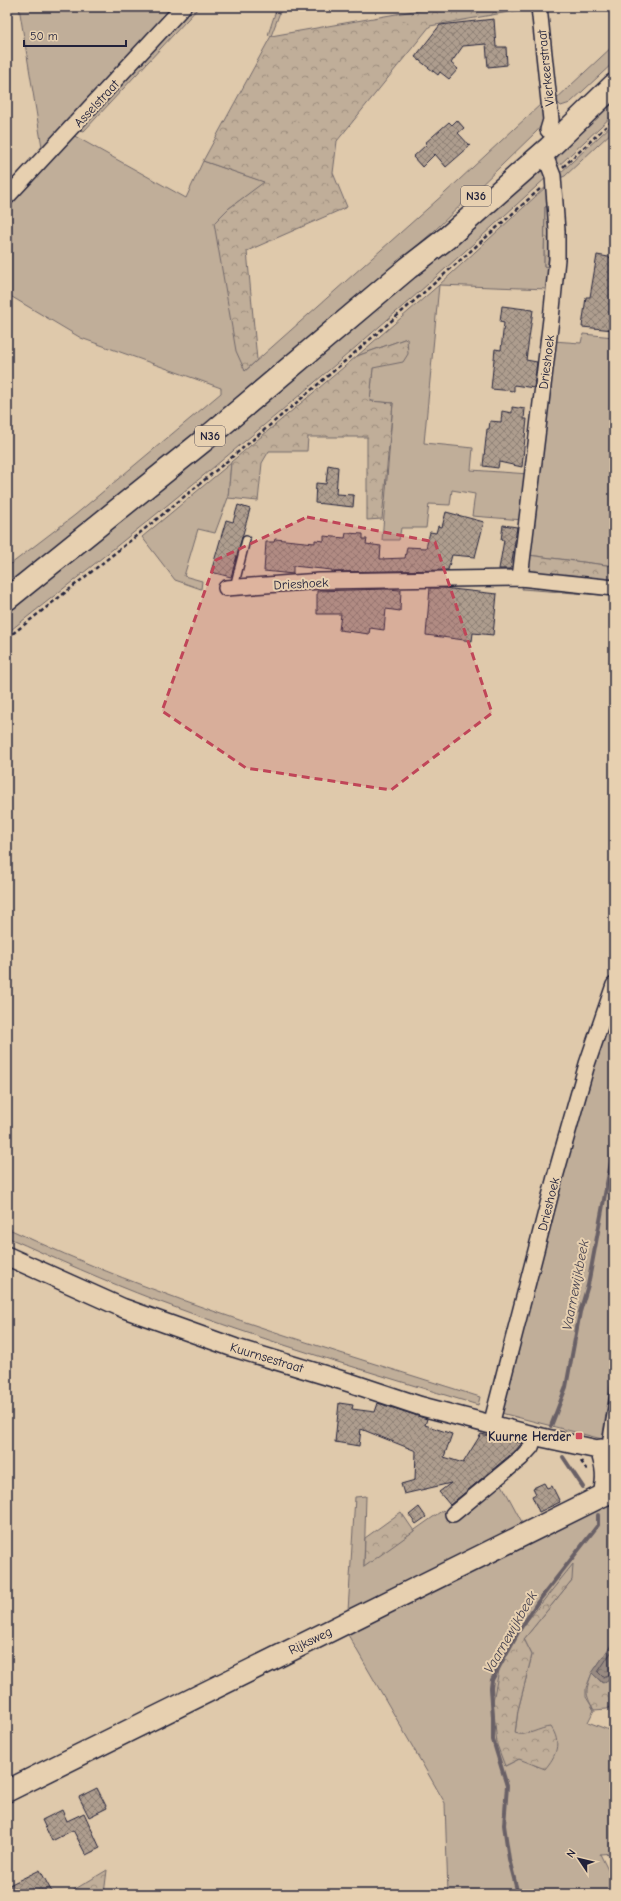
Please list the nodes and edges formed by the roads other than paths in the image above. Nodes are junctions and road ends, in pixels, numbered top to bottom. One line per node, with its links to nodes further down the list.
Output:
1 (184, 7): 6 (street, Asselstraat)
2 (539, 7): 5 (street, Vierkeerstraat)
3 (614, 68): 5 (main road, N36)
4 (614, 85): 5 (main road, N36)
5 (549, 139): 8 (street, Drieshoek); 11 (main road, N36)
6 (7, 197)
7 (246, 540): 9 (lane)
8 (520, 578): 9 (street, Drieshoek); 10 (street, Drieshoek)
9 (230, 587)
10 (614, 588)
11 (7, 599)
12 (614, 985): 15 (street, Drieshoek)
13 (7, 1256): 15 (street, Kuurnsestraat)
14 (614, 1396): 17 (lane)
15 (492, 1425): 16 (street, Kuurnsestraat)
16 (535, 1436): 17 (street, Kuurnsestraat); 19 (street)
17 (607, 1451): 18 (main road)
18 (609, 1493): 20 (main road, Rijksweg)
19 (453, 1514)
20 (7, 1791)

